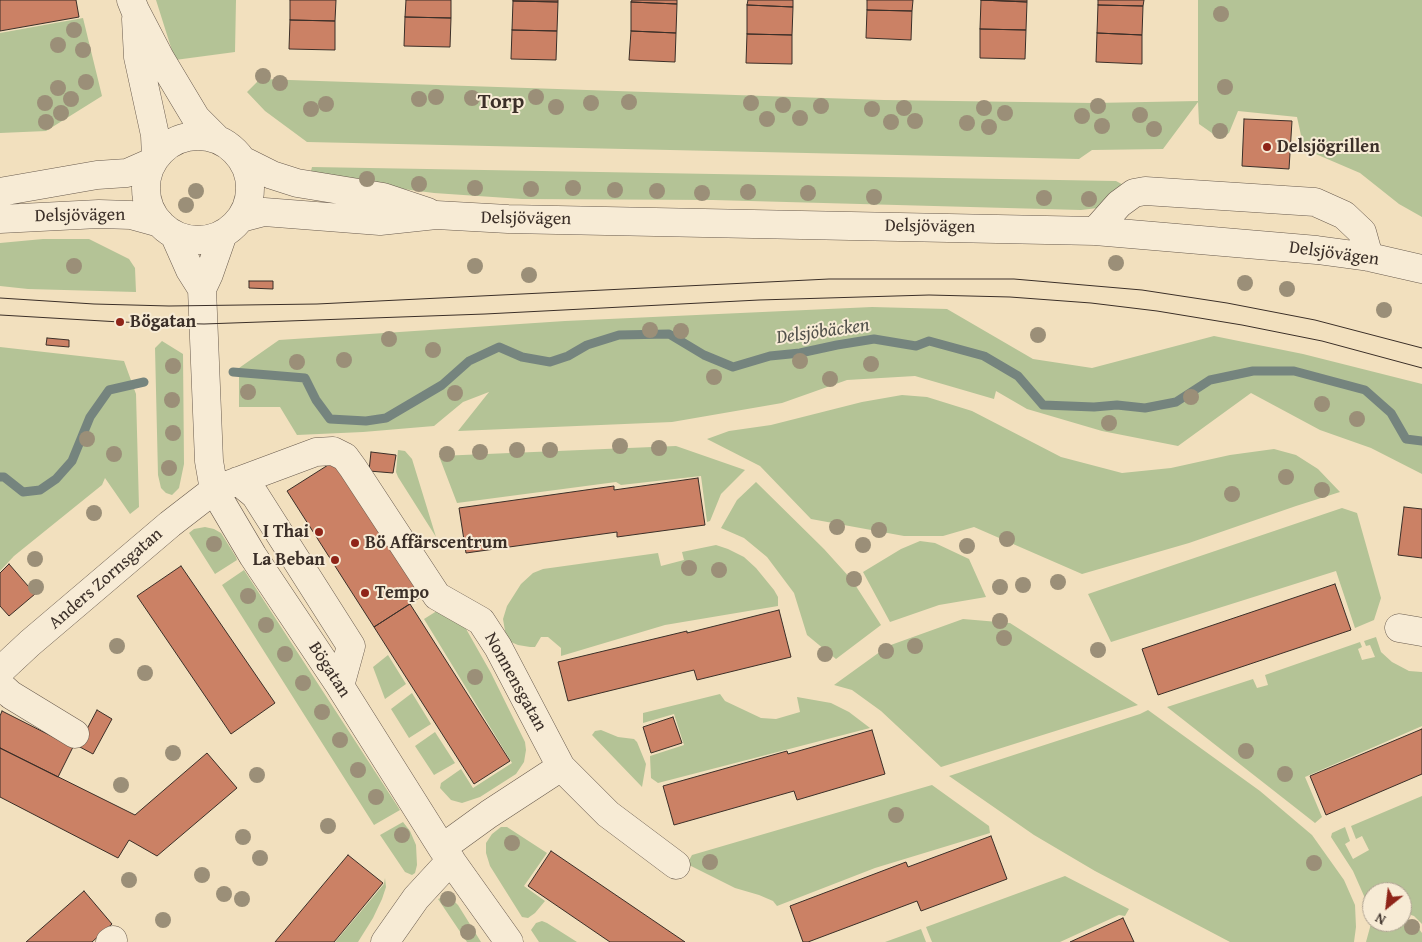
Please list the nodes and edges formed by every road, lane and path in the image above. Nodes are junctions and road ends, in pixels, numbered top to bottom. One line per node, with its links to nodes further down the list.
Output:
1 (133, 5): 2 (street); 3 (street)
2 (217, 139): 3 (street); 4 (street)
3 (154, 160): 5 (street, Delsjövägen); 9 (street)
4 (244, 162): 6 (street, Delsjövägen); 8 (street)
5 (0, 192)
6 (436, 215): 8 (street, Delsjövägen); 10 (street, Delsjövägen)
7 (0, 218): 9 (street, Delsjövägen)
8 (232, 226): 9 (street); 13 (street, Bögatan)
9 (167, 229): 13 (street, Bögatan)
10 (1096, 231): 11 (street, Delsjövägen); 11 (street)
11 (1369, 257): 12 (street, Delsjövägen)
12 (1422, 269)
13 (202, 289): 14 (street, Bögatan)
14 (226, 486): 15 (street, Anders Zornsgatan); 18 (street, Nonnensgatan); 19 (street, Bögatan)
15 (0, 671)
16 (0, 685): 17 (street)
17 (75, 734)
18 (561, 768): 19 (street); 20 (street, Nonnensgatan)
19 (447, 854): 21 (street); 22 (street, Bögatan)
20 (676, 865)
21 (385, 942)
22 (509, 942)

